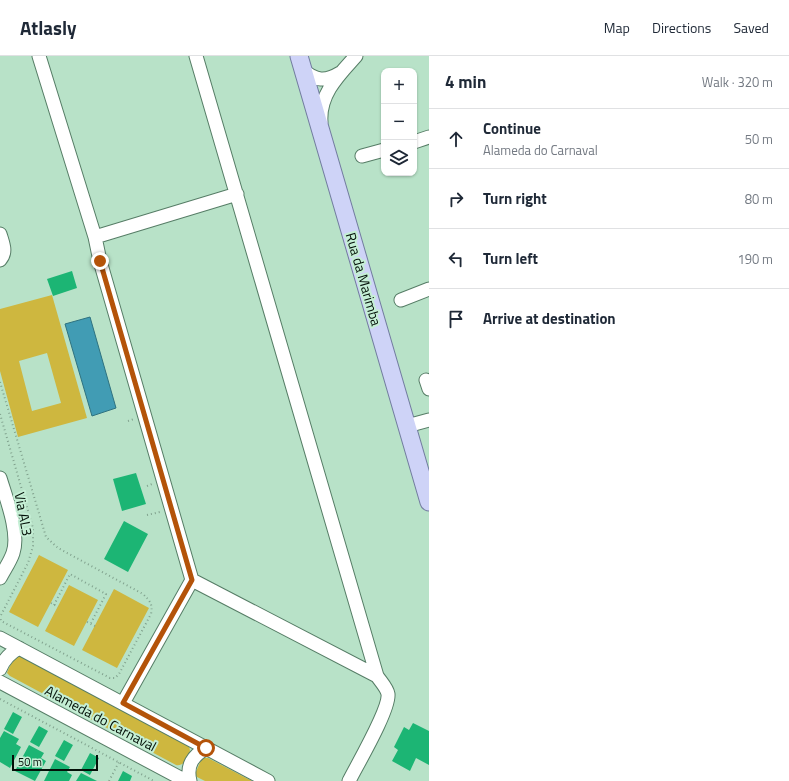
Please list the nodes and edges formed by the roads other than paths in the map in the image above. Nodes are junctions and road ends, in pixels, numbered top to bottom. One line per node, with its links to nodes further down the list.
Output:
1 (39, 56): 13 (street)
2 (196, 56): 11 (street)
3 (356, 56): 5 (street)
4 (301, 63): 5 (street); 6 (main road, Rua da Marimba)
5 (341, 72): 6 (street)
6 (322, 135): 18 (main road, Rua da Marimba)
7 (429, 137): 8 (street)
8 (417, 141)
9 (381, 151): 10 (street)
10 (362, 156)
11 (237, 194): 13 (street); 26 (street)
12 (0, 234): 14 (street)
13 (95, 237): 22 (street)
14 (0, 260)
15 (429, 289): 16 (street)
16 (401, 300)
17 (429, 420): 18 (street)
18 (407, 426): 20 (main road, Rua da Marimba)
19 (1, 482): 21 (street, Via AL3)
20 (429, 502)
21 (0, 578)
22 (192, 580): 26 (street); 28 (street)
23 (0, 638): 24 (street, Alameda do Carnaval)
24 (19, 648): 25 (street); 28 (street, Alameda do Carnaval)
25 (0, 669)
26 (377, 676): 33 (street)
27 (1, 683): 30 (street, Alameda do Carnaval)
28 (123, 703): 29 (street, Alameda do Carnaval)
29 (206, 748): 31 (street); 32 (street, Alameda do Carnaval)
30 (186, 781)
31 (190, 781)
32 (268, 781)
33 (349, 781)

